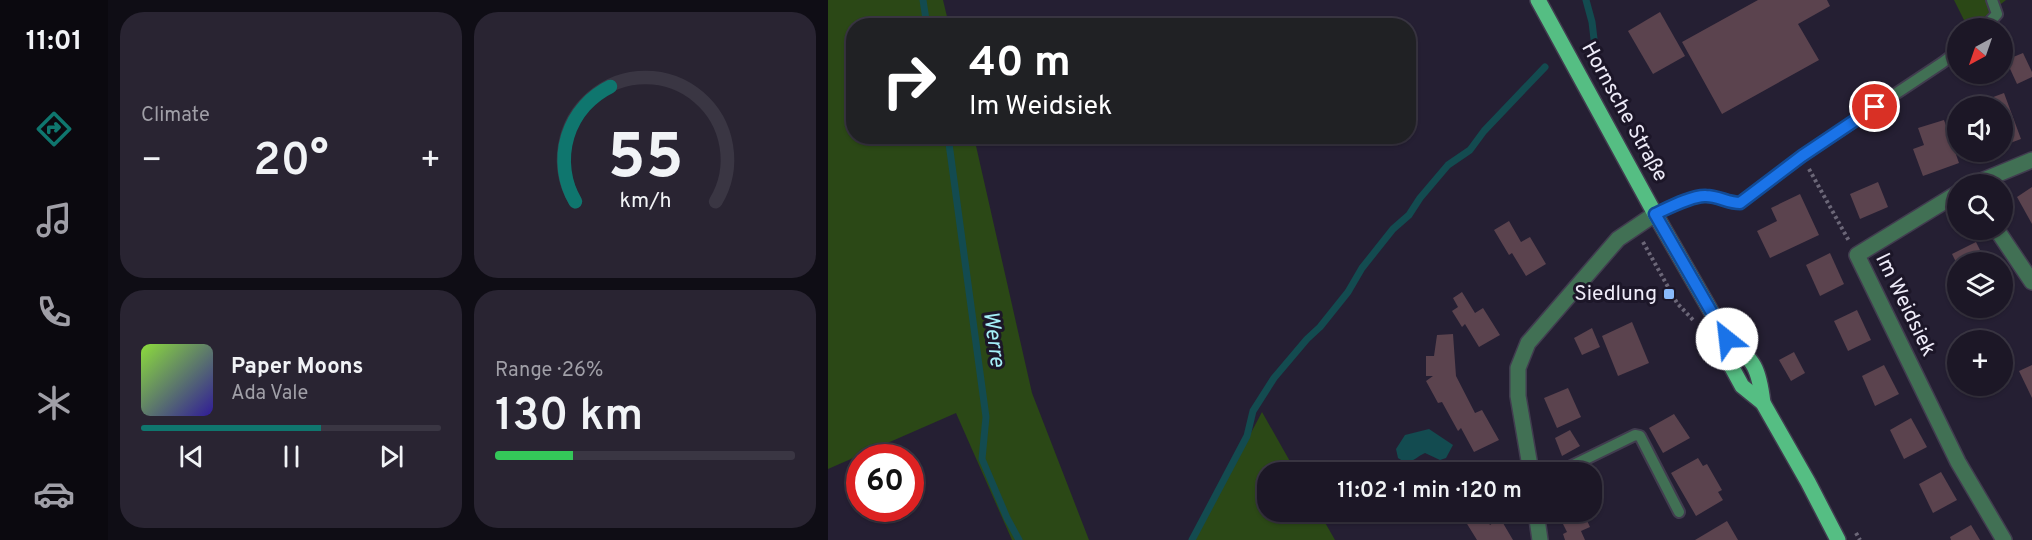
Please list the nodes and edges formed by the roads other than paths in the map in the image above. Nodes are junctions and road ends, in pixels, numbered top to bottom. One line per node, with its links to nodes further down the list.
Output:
1 (1538, 0): 8 (main road, Hornsche Straße)
2 (1992, 0): 3 (lane)
3 (1994, 18)
4 (1947, 59): 8 (lane)
5 (2032, 160): 6 (street)
6 (1998, 174)
7 (1947, 199): 17 (street, Im Weidsiek)
8 (1655, 214): 11 (street); 16 (main road, Hornsche Straße)
9 (2004, 240): 10 (street)
10 (2032, 282)
11 (1529, 462)
12 (1580, 462): 13 (lane)
13 (1679, 512)
14 (1537, 522): 15 (street)
15 (1540, 540)
16 (1838, 540)
17 (2004, 540)

